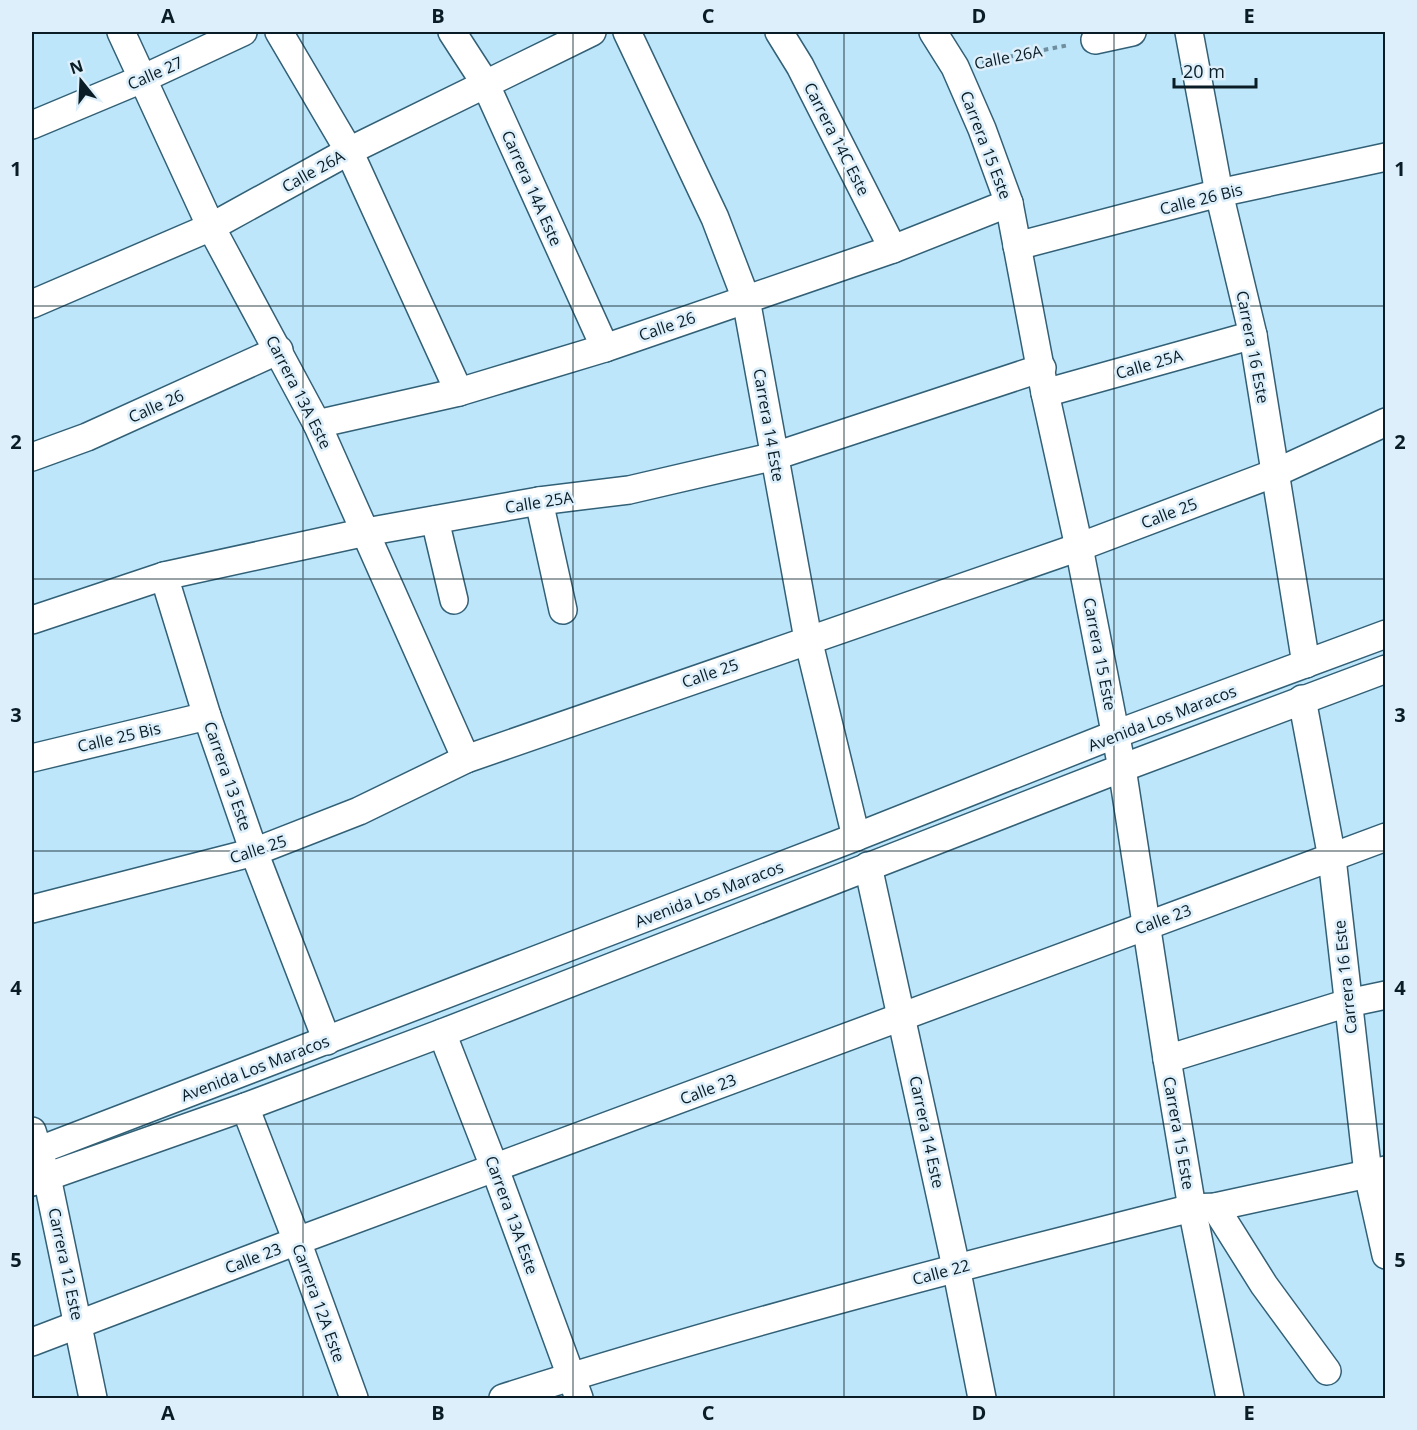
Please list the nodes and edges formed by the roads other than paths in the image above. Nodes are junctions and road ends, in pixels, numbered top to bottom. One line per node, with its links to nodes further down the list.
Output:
1 (121, 32): 12 (street, Carrera 13A Este)
2 (243, 32): 12 (street, Calle 27)
3 (279, 32): 15 (street)
4 (453, 32): 13 (street, Carrera 14A Este)
5 (592, 32): 13 (street, Calle 26A)
6 (627, 32): 22 (street, Carrera 14 Este)
7 (779, 32): 21 (street, Carrera 14C Este)
8 (933, 32): 18 (street, Carrera 15 Este)
9 (1132, 32): 11 (street)
10 (1189, 32): 17 (street, Carrera 16 Este)
11 (1095, 40)
12 (142, 80): 14 (street, Calle 27); 19 (street, Carrera 13A Este)
13 (485, 83): 15 (street, Calle 26A); 25 (street, Carrera 14A Este)
14 (32, 125)
15 (349, 151): 19 (street, Calle 26A); 28 (street)
16 (1386, 157): 17 (street, Calle 26 Bis)
17 (1219, 193): 20 (street, Calle 26 Bis); 24 (street, Carrera 16 Este)
18 (1009, 203): 20 (street, Carrera 15 Este); 21 (street, Calle 26)
19 (211, 226): 23 (street, Calle 26A); 26 (street, Carrera 13A Este)
20 (1017, 246): 27 (street, Carrera 15 Este)
21 (893, 249): 22 (street, Calle 26)
22 (746, 299): 25 (street, Calle 26); 31 (street, Carrera 14 Este)
23 (32, 304)
24 (1252, 335): 27 (street, Calle 25A); 33 (street, Carrera 16 Este)
25 (605, 348): 28 (street, Calle 26)
26 (279, 350): 30 (street, Carrera 13A Este); 32 (street, Calle 26)
27 (1044, 380): 31 (street, Calle 25A); 37 (street, Carrera 15 Este)
28 (459, 392): 30 (street, Calle 26)
29 (1386, 422): 33 (street, Calle 25)
30 (317, 424): 36 (street, Carrera 13A Este)
31 (774, 456): 34 (street, Calle 25A); 43 (street, Carrera 14 Este)
32 (32, 457)
33 (1275, 473): 37 (street, Calle 25); 44 (street, Carrera 16 Este)
34 (538, 501): 35 (street, Calle 25A); 40 (street)
35 (435, 520): 36 (street, Calle 25A); 39 (street)
36 (366, 532): 38 (street, Calle 25A); 50 (street, Carrera 13A Este)
37 (1078, 547): 43 (street, Calle 25); 48 (street, Carrera 15 Este)
38 (164, 576): 41 (street, Calle 25A); 47 (street, Carrera 13 Este)
39 (454, 600)
40 (563, 610)
41 (32, 620)
42 (1386, 634): 44 (street, Avenida Los Maracos)
43 (808, 639): 50 (street, Calle 25); 52 (street, Carrera 14 Este)
44 (1306, 664): 48 (street, Avenida Los Maracos)
45 (1386, 669): 46 (street, Avenida Los Maracos)
46 (1302, 699): 51 (street, Avenida Los Maracos); 55 (street, Carrera 16 Este)
47 (207, 716): 49 (street, Calle 25 Bis); 54 (street, Carrera 13 Este)
48 (1116, 734): 51 (street, Carrera 15 Este); 52 (street, Avenida Los Maracos)
49 (32, 758)
50 (466, 759): 54 (street, Calle 25)
51 (1122, 768): 56 (street, Avenida Los Maracos); 58 (street, Carrera 15 Este)
52 (856, 837): 63 (street, Avenida Los Maracos)
53 (1386, 837): 55 (street, Calle 23)
54 (254, 852): 57 (street, Calle 25); 63 (street, Carrera 13 Este)
55 (1332, 858): 58 (street, Calle 23); 60 (street, Carrera 16 Este)
56 (868, 866): 61 (street, Carrera 14 Este); 62 (street, Avenida Los Maracos)
57 (32, 909)
58 (1145, 925): 61 (street, Calle 23); 64 (street, Carrera 15 Este)
59 (1386, 995): 60 (street)
60 (1347, 1003): 64 (street); 68 (street, Carrera 16 Este)
61 (902, 1017): 67 (street, Calle 23); 73 (street, Carrera 14 Este)
62 (442, 1033): 65 (street, Avenida Los Maracos); 67 (street, Carrera 13A Este)
63 (327, 1041): 66 (street, Avenida Los Maracos)
64 (1167, 1059): 70 (street, Carrera 15 Este)
65 (245, 1107): 69 (street, Avenida Los Maracos); 71 (street, Carrera 12A Este)
66 (34, 1145): 69 (street, Carrera 12 Este)
67 (495, 1169): 71 (street, Calle 23); 77 (street, Carrera 13A Este)
68 (1377, 1172): 70 (street, Calle 22); 72 (street, Carrera 16 Este)
69 (39, 1179): 74 (street, Carrera 12 Este)
70 (1204, 1208): 73 (street, Calle 22); 76 (street); 82 (street, Carrera 15 Este)
71 (297, 1241): 74 (street, Calle 23); 79 (street, Carrera 12A Este)
72 (1386, 1255)
73 (956, 1267): 77 (street, Calle 22); 81 (street, Carrera 14 Este)
74 (79, 1325): 75 (street, Calle 23); 78 (street, Carrera 12 Este)
75 (32, 1342)
76 (1327, 1371)
77 (575, 1388): 80 (street, Calle 22)
78 (93, 1398)
79 (354, 1398)
80 (503, 1398)
81 (982, 1398)
82 (1230, 1398)

